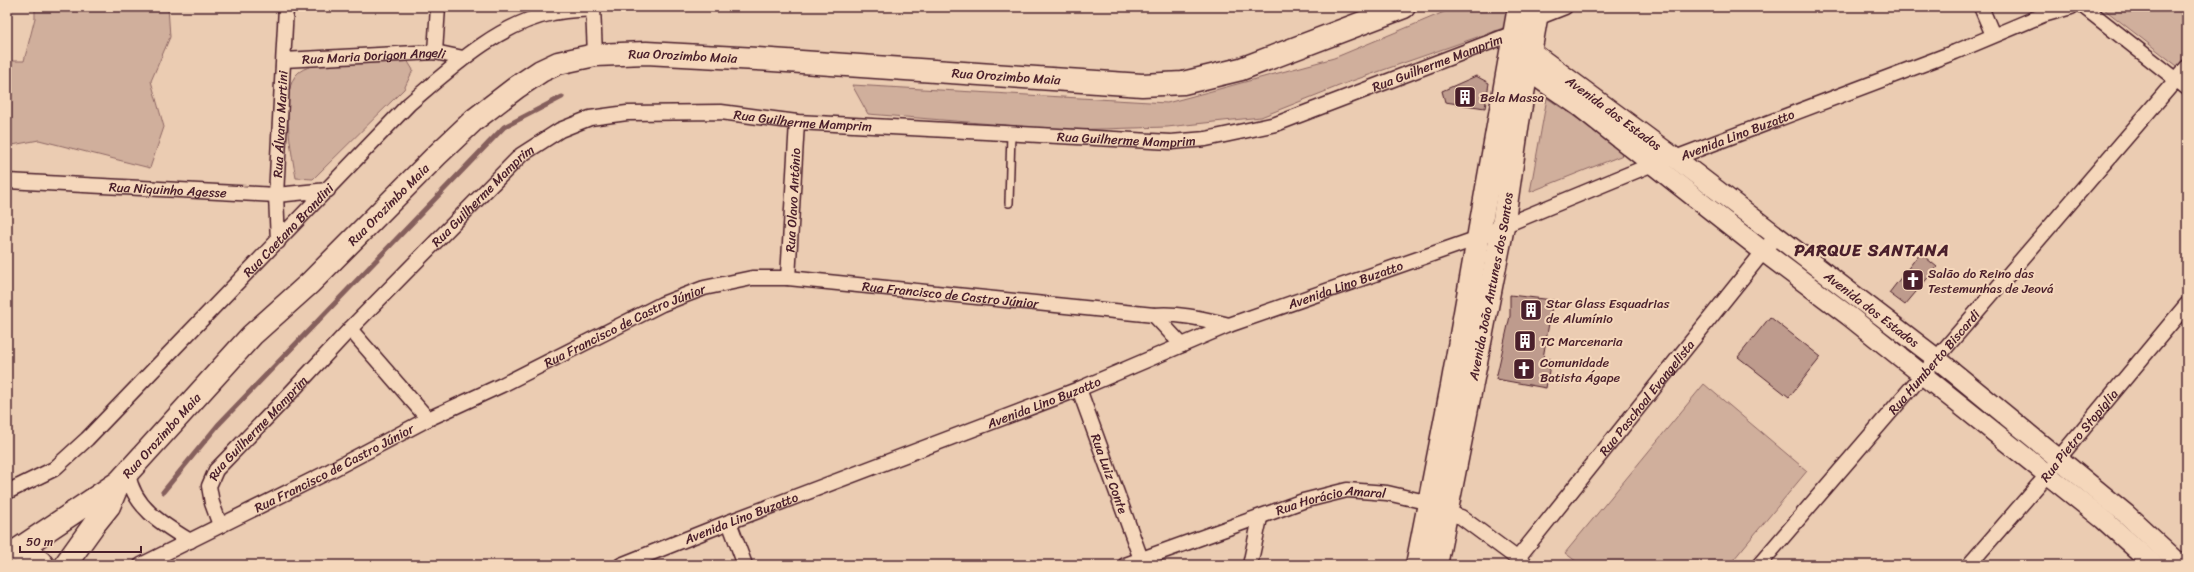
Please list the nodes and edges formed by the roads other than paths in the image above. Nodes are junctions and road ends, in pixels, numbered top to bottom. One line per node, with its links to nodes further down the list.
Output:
1 (286, 7): 15 (street, Rua Álvaro Martini)
2 (438, 7): 12 (street)
3 (1565, 7): 9 (street)
4 (1981, 7): 10 (street)
5 (2071, 7): 10 (street, Avenida Lino Buzatto)
6 (2084, 7): 18 (street)
7 (593, 8): 13 (street); 14 (street, Rua Caetano Brandini)
8 (1400, 8): 13 (main road, Rua Orozimbo Maia)
9 (1531, 11): 11 (main road, Avenida João Antunes dos Santos); 16 (main road, Avenida João Antunes dos Santos)
10 (1993, 35): 21 (street, Avenida Lino Buzatto)
11 (1512, 43): 16 (main road, Avenida dos Estados); 20 (street, Rua Guilherme Mamprim); 29 (main road, Avenida João Antunes dos Santos)
12 (435, 52): 14 (street, Rua Maria Dorigon Angeli); 15 (street, Rua Maria Dorigon Angeli)
13 (595, 55): 44 (main road, Rua Orozimbo Maia)
14 (463, 58): 24 (street, Rua Caetano Brandini)
15 (284, 60): 25 (street, Rua Álvaro Martini)
16 (1529, 61): 21 (main road, Avenida dos Estados); 22 (main road, Avenida dos Estados); 27 (main road, Avenida João Antunes dos Santos)
17 (2187, 67): 18 (street, Rua Humberto Biscardi)
18 (2182, 84): 38 (street, Rua Humberto Biscardi)
19 (797, 122): 20 (street, Rua Guilherme Mamprim); 32 (street, Rua Olavo Antônio); 36 (street, Rua Guilherme Mamprim)
20 (1011, 133): 26 (lane)
21 (1675, 158): 22 (street, Avenida Lino Buzatto); 28 (main road, Avenida dos Estados)
22 (1653, 164): 27 (street, Avenida Lino Buzatto); 31 (main road, Avenida dos Estados)
23 (7, 181): 25 (street, Rua Niquinho Agesse)
24 (328, 190): 25 (street, Rua Niquinho Agesse); 30 (street, Rua Caetano Brandini)
25 (276, 195): 30 (street, Rua Álvaro Martini)
26 (1009, 203)
27 (1503, 226): 29 (street, Avenida Lino Buzatto); 46 (main road, Avenida João Antunes dos Santos)
28 (1775, 237): 31 (street, Rua Paschoal Evangelista); 38 (main road, Avenida dos Estados)
29 (1478, 238): 35 (street, Avenida Lino Buzatto); 46 (main road, Avenida João Antunes dos Santos)
30 (278, 242): 45 (street, Rua Caetano Brandini)
31 (1764, 252): 39 (main road, Avenida dos Estados); 53 (street, Rua Paschoal Evangelista)
32 (788, 278): 34 (street, Rua Francisco de Castro Júnior); 41 (street, Rua Francisco de Castro Júnior)
33 (2187, 304): 42 (street, Rua Pietro Stopiglia)
34 (1154, 315): 35 (street, Rua Francisco de Castro Júnior); 37 (street)
35 (1229, 325): 37 (street, Avenida Lino Buzatto)
36 (350, 329): 41 (street); 49 (street, Rua Guilherme Mamprim)
37 (1182, 345): 40 (street, Avenida Lino Buzatto)
38 (1936, 358): 39 (street, Rua Humberto Biscardi); 42 (main road, Avenida dos Estados)
39 (1922, 376): 43 (main road, Avenida dos Estados); 63 (street, Rua Humberto Biscardi)
40 (1079, 389): 48 (street, Avenida Lino Buzatto); 52 (street, Rua Luiz Conte)
41 (428, 419): 49 (street, Rua Francisco de Castro Júnior)
42 (2059, 458): 43 (street, Rua Pietro Stopiglia); 66 (main road, Avenida dos Estados)
43 (2047, 475): 64 (street, Rua Pietro Stopiglia); 65 (main road, Avenida dos Estados)
44 (124, 477): 50 (street); 51 (main road, Rua Orozimbo Maia); 55 (main road, Rua Orozimbo Maia)
45 (7, 492)
46 (1437, 508): 47 (street, Rua Horácio Amaral); 53 (street, Rua Horácio Amaral); 61 (main road, Avenida João Antunes dos Santos); 62 (main road, Avenida João Antunes dos Santos)
47 (1260, 518): 52 (street, Rua Horácio Amaral); 60 (street)
48 (729, 522): 57 (street, Avenida Lino Buzatto); 58 (street)
49 (220, 525): 50 (street, Rua Francisco de Castro Júnior)
50 (190, 540): 56 (street, Rua Francisco de Castro Júnior)
51 (12, 552): 54 (main road)
52 (1141, 559): 59 (street, Rua Horácio Amaral)
53 (1521, 562)
54 (43, 565)
55 (65, 565)
56 (141, 565)
57 (621, 565)
58 (745, 565)
59 (1125, 565)
60 (1250, 565)
61 (1417, 565)
62 (1436, 565)
63 (1759, 565)
64 (1969, 565)
65 (2154, 565)
66 (2181, 565)

